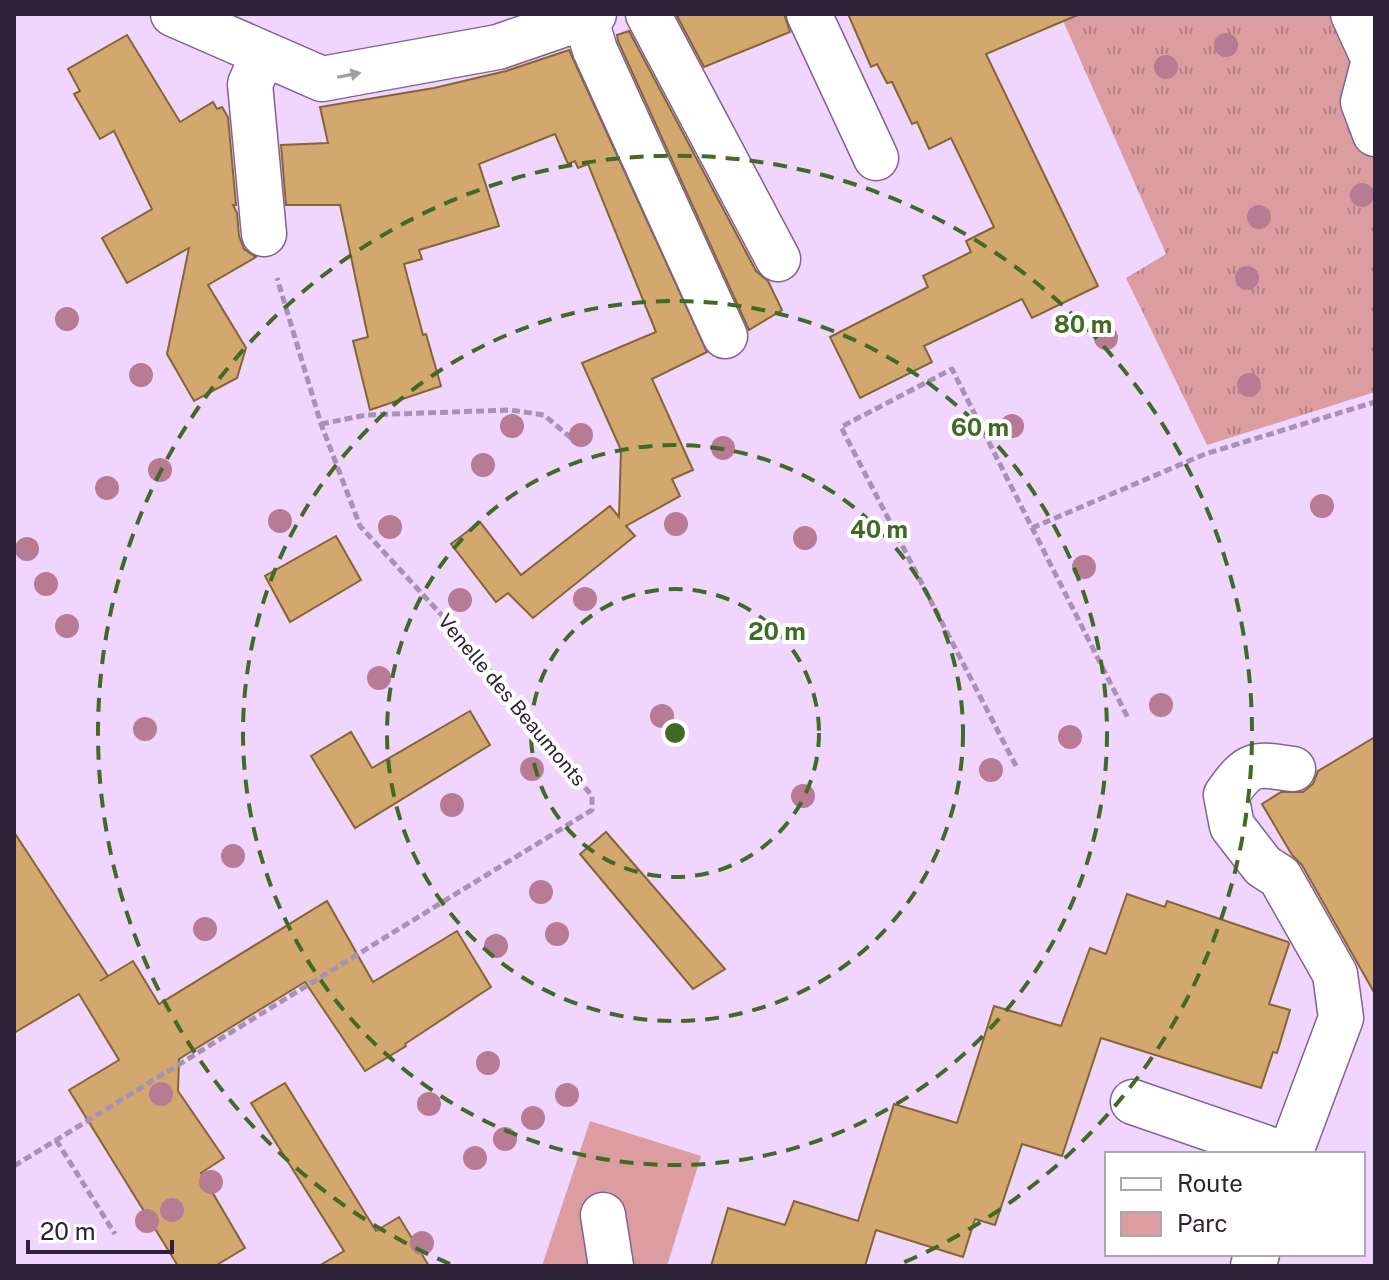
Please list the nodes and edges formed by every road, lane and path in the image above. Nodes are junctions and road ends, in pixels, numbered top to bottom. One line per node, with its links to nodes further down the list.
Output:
1 (173, 14): 6 (street)
2 (648, 14): 10 (street)
3 (809, 14): 8 (street)
4 (1353, 14): 7 (street)
5 (590, 16): 6 (street, one-way to 5); 11 (street)
6 (263, 55): 9 (street)
7 (1375, 134)
8 (876, 158)
9 (264, 234): 13 (path, Venelle des Beaumonts)
10 (778, 259)
11 (725, 336)
12 (1375, 402): 15 (path)
13 (321, 424): 14 (path); 20 (path, Venelle des Beaumonts)
14 (577, 443)
15 (1032, 528): 16 (path); 17 (path)
16 (1129, 720)
17 (1016, 766)
18 (1293, 769): 22 (street)
19 (1133, 1102): 21 (street)
20 (56, 1140): 23 (path, Venelle des Beaumonts); 25 (path)
21 (1281, 1152)
22 (1288, 1152)
23 (14, 1166)
24 (603, 1215): 26 (street)
25 (115, 1234)
26 (611, 1266)

